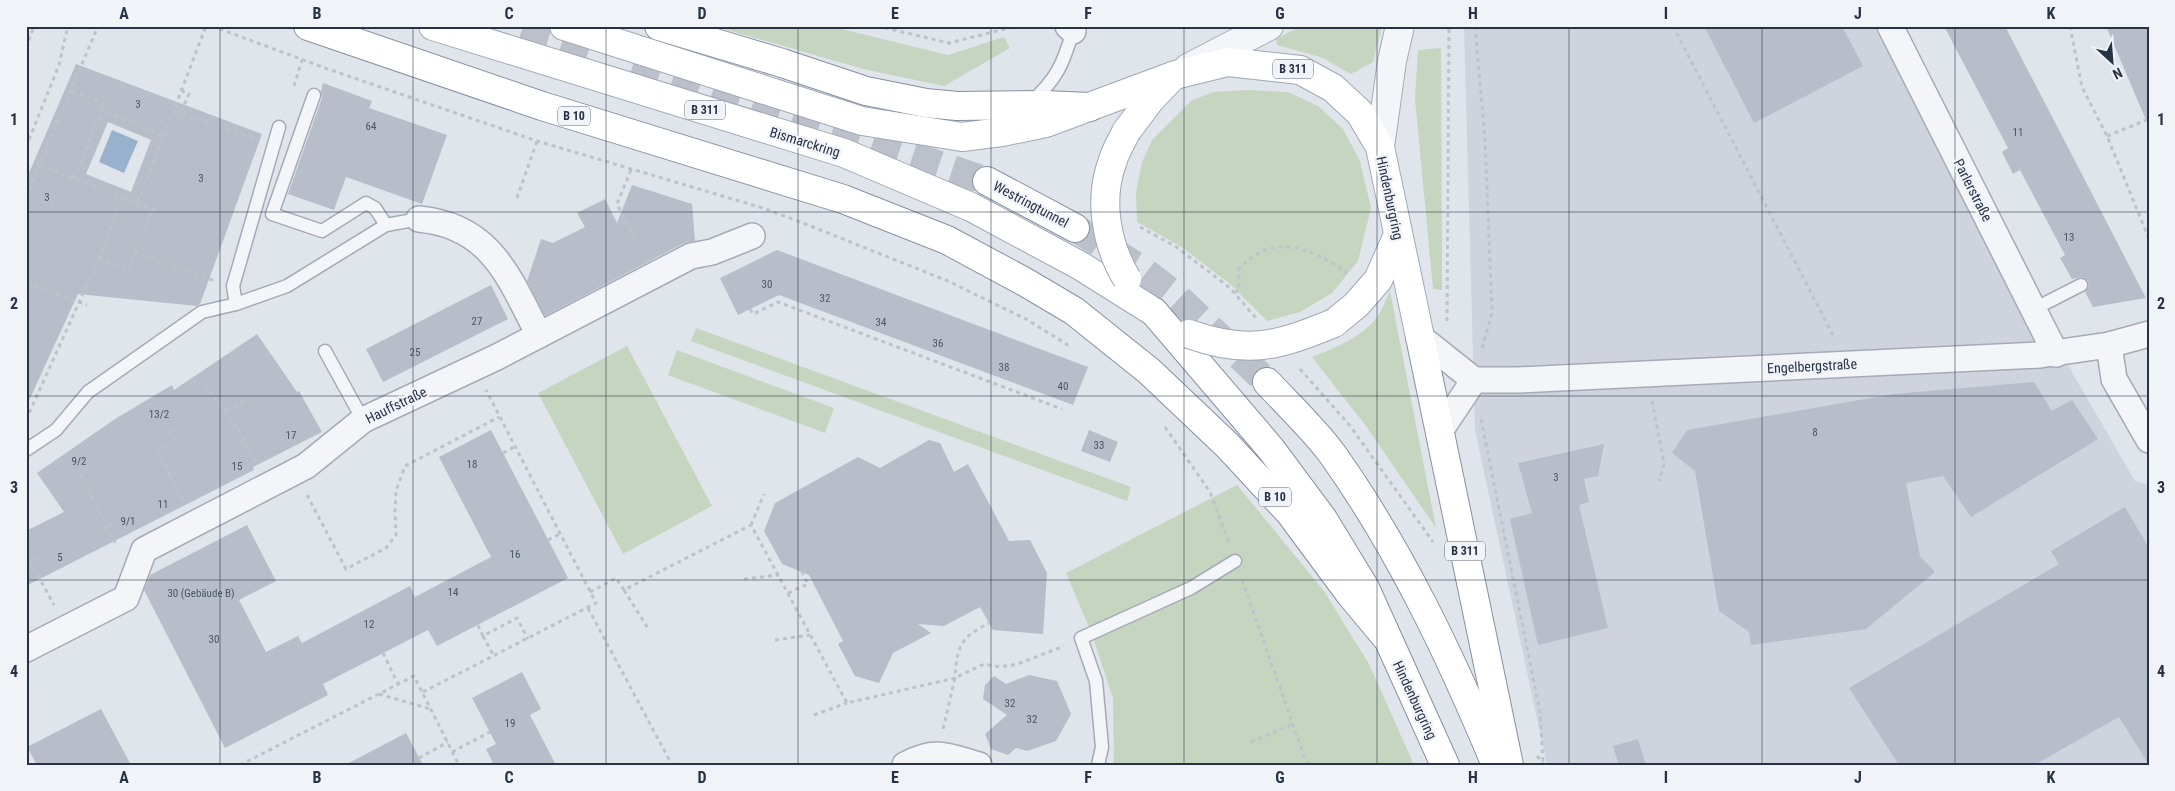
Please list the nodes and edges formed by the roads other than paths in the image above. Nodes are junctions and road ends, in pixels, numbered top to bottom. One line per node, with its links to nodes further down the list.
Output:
1 (308, 26): 38 (main road, B 10)
2 (433, 26): 24 (main road, Bismarckring / B 311)
3 (564, 26): 12 (main road, B 311)
4 (659, 26): 11 (main road)
5 (1269, 26): 9 (street)
6 (1400, 26): 14 (street)
7 (1890, 26): 23 (street, Parlerstraße)
8 (1070, 29): 11 (lane)
9 (1175, 75): 12 (main road, B 311); 14 (main road, Hindenburgring / B 311); 24 (main road, bridge)
10 (314, 95): 17 (lane)
11 (1028, 104): 12 (main road)
12 (1090, 107)
13 (279, 127): 22 (lane)
14 (1380, 147): 19 (main road, Hindenburgring / B 311)
15 (988, 181): 18 (main road, Westringtunnel)
16 (418, 219): 17 (lane); 26 (street)
17 (386, 225): 22 (lane)
18 (1075, 228)
19 (1398, 235): 24 (main road, Bismarckring, bridge); 27 (main road, Hindenburgring / B 311)
20 (752, 236): 26 (street, Hauffstraße)
21 (2081, 285): 23 (lane)
22 (236, 304): 36 (lane)
23 (2034, 309): 30 (street, Parlerstraße)
24 (1154, 312): 38 (main road, B 311)
25 (2149, 334): 28 (street, Engelbergstraße)
26 (540, 335): 33 (street, Hauffstraße)
27 (1420, 337): 31 (street); 34 (main road, B 311)
28 (2109, 346): 30 (street, Engelbergstraße); 35 (street)
29 (325, 351): 33 (lane)
30 (2056, 354): 31 (street, Engelbergstraße)
31 (1474, 380): 34 (street)
32 (1267, 382): 44 (main road)
33 (363, 420): 39 (street, Hauffstraße)
34 (1440, 431): 45 (main road, B 311)
35 (2149, 440)
36 (26, 450)
37 (1235, 561): 42 (lane)
38 (1385, 636): 43 (main road, Hindenburgring / B 10)
39 (26, 649)
40 (920, 758): 41 (street)
41 (979, 765)
42 (1098, 765)
43 (1445, 765)
44 (1496, 765)
45 (1509, 765)

